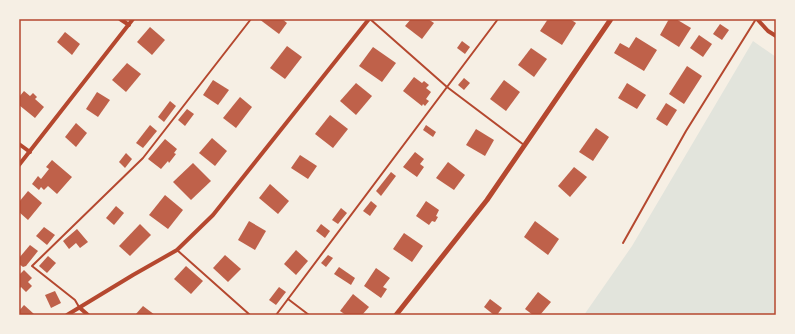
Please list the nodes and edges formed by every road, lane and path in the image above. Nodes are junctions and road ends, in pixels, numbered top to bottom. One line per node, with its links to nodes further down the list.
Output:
1 (120, 19): 8 (street)
2 (133, 19): 8 (street)
3 (251, 19): 18 (lane)
4 (369, 19): 10 (lane); 16 (street)
5 (498, 19): 10 (lane)
6 (611, 19): 12 (street)
7 (756, 19): 9 (street); 15 (lane)
8 (129, 25): 13 (street)
9 (776, 36)
10 (447, 87): 12 (lane); 17 (lane)
11 (19, 144): 13 (street)
12 (524, 145): 24 (street)
13 (30, 152): 14 (street)
14 (19, 165)
15 (623, 243)
16 (177, 250): 18 (street); 21 (lane)
17 (288, 299): 22 (lane); 23 (lane)
18 (80, 308): 19 (street); 20 (street)
19 (67, 315)
20 (88, 315)
21 (250, 315)
22 (276, 315)
23 (309, 315)
24 (396, 315)

